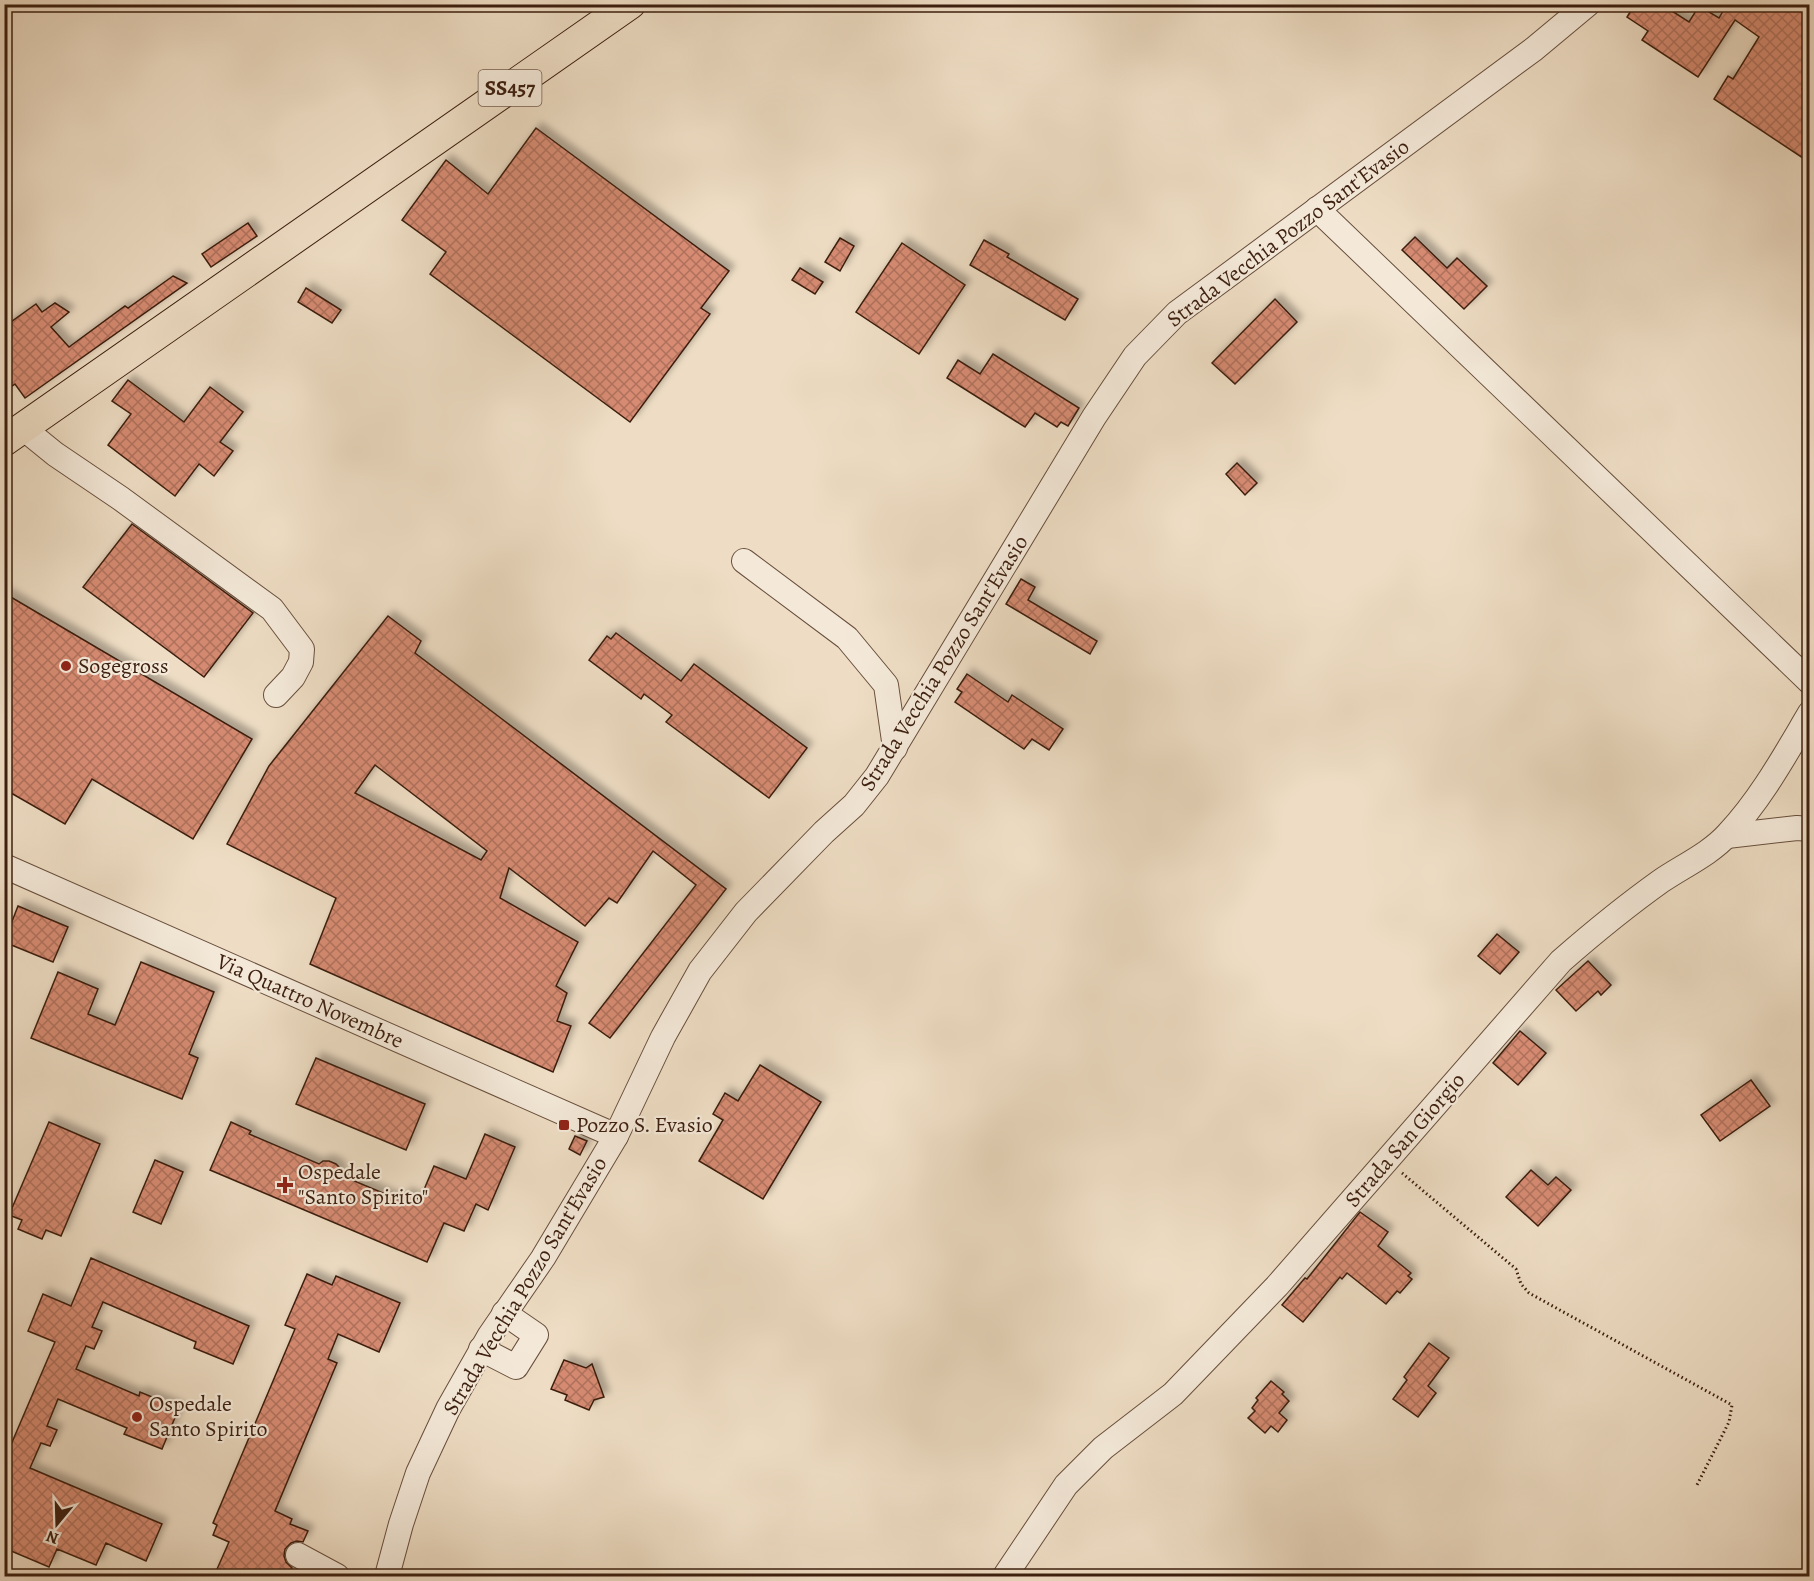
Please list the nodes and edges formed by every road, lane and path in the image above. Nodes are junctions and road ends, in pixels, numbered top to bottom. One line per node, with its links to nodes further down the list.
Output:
1 (630, 4): 4 (main road, SS457)
2 (1588, 4): 3 (street, Strada Vecchia Pozzo Sant'Evasio)
3 (1317, 209): 6 (street); 9 (street, Strada Vecchia Pozzo Sant'Evasio)
4 (14, 434): 7 (street)
5 (744, 561): 9 (street)
6 (1809, 682)
7 (276, 695)
8 (1806, 719): 11 (street, Strada San Giorgio)
9 (896, 747): 13 (street, Strada Vecchia Pozzo Sant'Evasio)
10 (1809, 829): 11 (street)
11 (1727, 836): 14 (street, Strada San Giorgio)
12 (4, 866): 13 (street, Via Quattro Novembre)
13 (616, 1136): 15 (street, Strada Vecchia Pozzo Sant'Evasio)
14 (1386, 1161): 17 (path); 21 (street, Strada San Giorgio)
15 (504, 1313): 16 (street, Strada Vecchia Pozzo Sant'Evasio); 16 (street)
16 (481, 1349): 20 (street, Strada Vecchia Pozzo Sant'Evasio)
17 (1697, 1485)
18 (298, 1555): 19 (street)
19 (337, 1576)
20 (387, 1576)
21 (1005, 1576)

